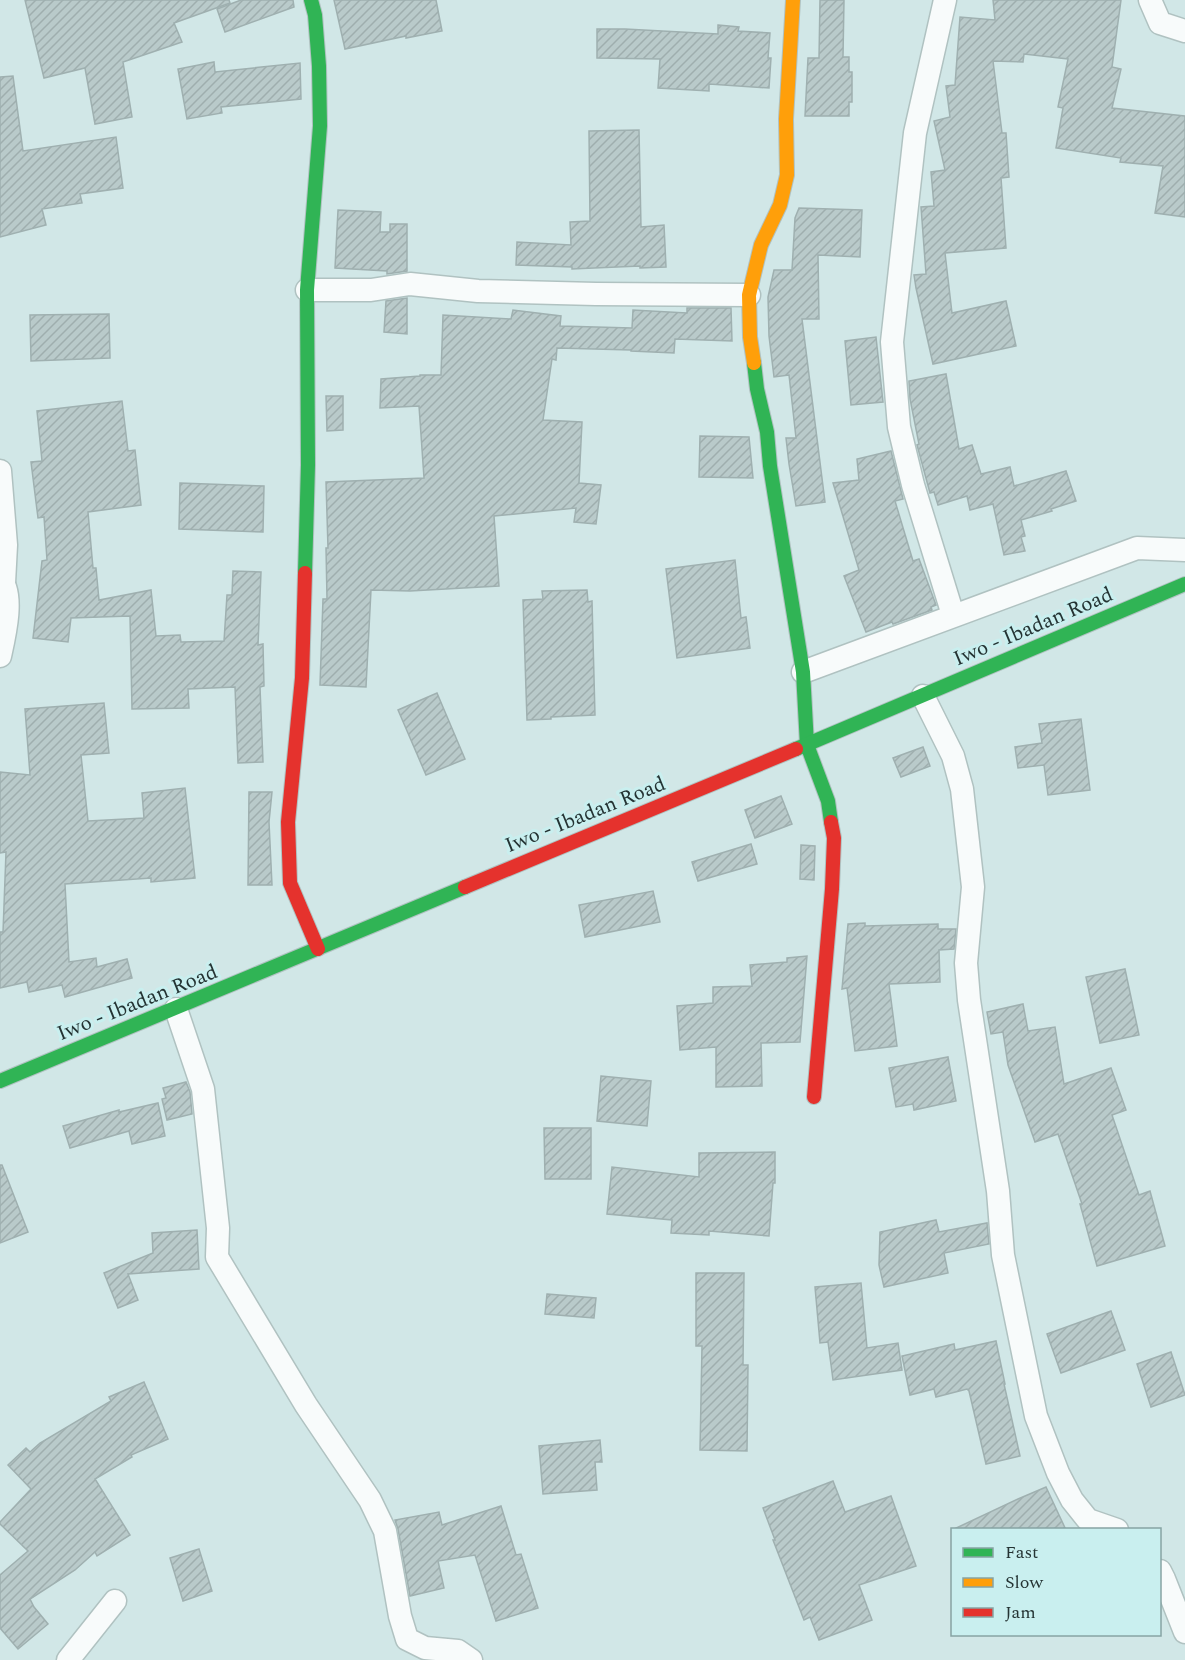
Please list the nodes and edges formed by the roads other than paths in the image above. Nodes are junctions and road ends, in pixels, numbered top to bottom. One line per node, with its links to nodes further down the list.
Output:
1 (311, 0): 6 (street)
2 (793, 0): 7 (street)
3 (945, 0): 12 (street)
4 (1150, 0): 5 (street)
5 (1185, 32)
6 (307, 290): 7 (street); 17 (street)
7 (749, 295): 14 (street)
8 (0, 471): 10 (street)
9 (1185, 550): 12 (street)
10 (2, 581): 13 (street)
11 (1185, 584): 15 (street, Iwo - Ibadan Road)
12 (953, 615): 14 (street)
13 (0, 656)
14 (803, 672): 16 (street)
15 (923, 696): 16 (street, Iwo - Ibadan Road); 21 (street)
16 (807, 745): 17 (street, Iwo - Ibadan Road); 20 (street)
17 (318, 949): 18 (street, Iwo - Ibadan Road)
18 (176, 1008): 19 (street, Iwo - Ibadan Road); 25 (street)
19 (0, 1081)
20 (814, 1097)
21 (1111, 1528)
22 (1161, 1573): 24 (street)
23 (115, 1601): 26 (street)
24 (1185, 1632)
25 (425, 1654): 27 (street)
26 (68, 1660)
27 (471, 1660)

